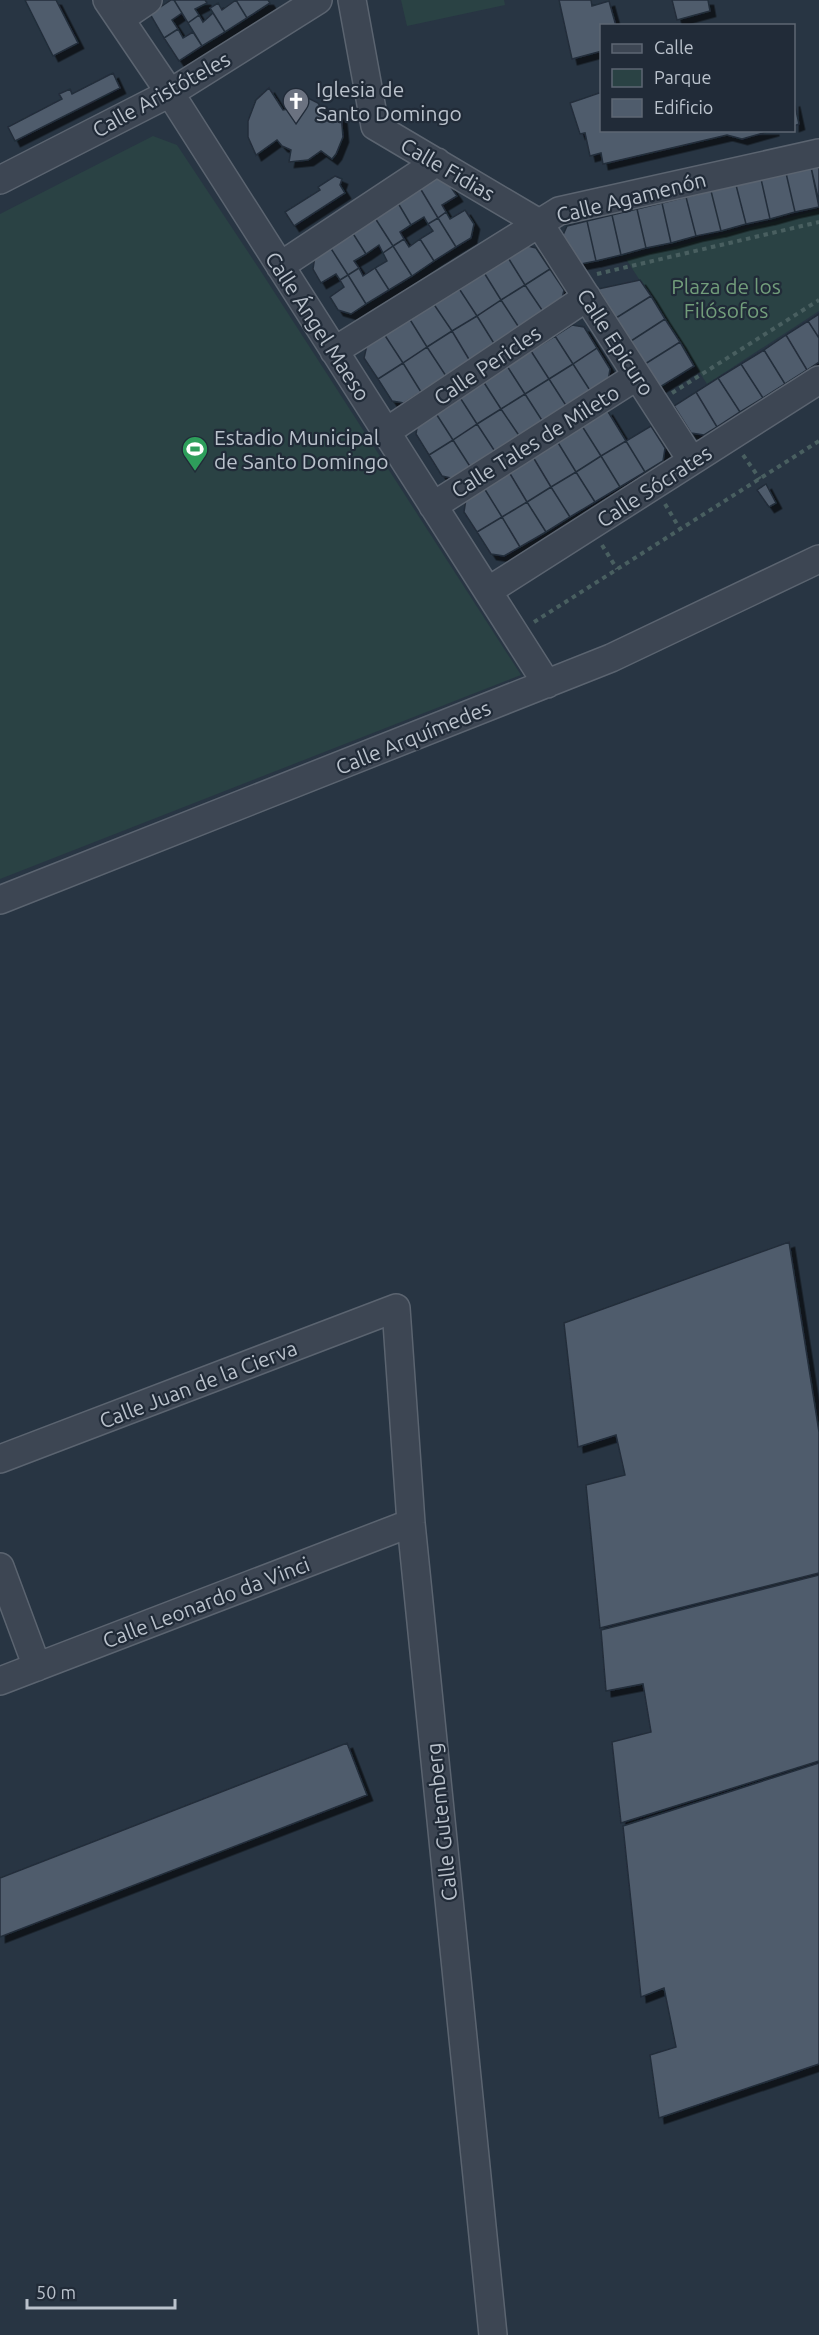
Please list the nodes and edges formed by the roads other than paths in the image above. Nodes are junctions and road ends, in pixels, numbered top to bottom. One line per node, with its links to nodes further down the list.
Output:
1 (148, 0): 4 (street)
2 (318, 0): 5 (street, Calle Aristóteles)
3 (352, 0): 7 (street, Calle Fidias)
4 (113, 10): 5 (street, Calle Ángel Maeso)
5 (170, 93): 8 (street, Calle Aristóteles); 10 (street, Calle Ángel Maeso)
6 (819, 153): 9 (street, Calle Agamenón)
7 (437, 162): 9 (street, Calle Fidias); 10 (street)
8 (0, 180)
9 (539, 223): 11 (street, Calle Epicuro); 12 (street, Calle Agamenón)
10 (280, 266): 12 (street, Calle Ángel Maeso)
11 (581, 288): 13 (street, Calle Epicuro); 15 (street, Calle Pericles)
12 (334, 351): 15 (street, Calle Ángel Maeso)
13 (637, 376): 16 (street, Calle Epicuro); 17 (street, Calle Tales de Mileto)
14 (819, 380): 16 (street, Calle Sócrates)
15 (386, 432): 17 (street, Calle Ángel Maeso)
16 (692, 461): 19 (street, Calle Sócrates)
17 (433, 506): 19 (street, Calle Ángel Maeso)
18 (819, 559): 20 (street, Calle Arquímedes)
19 (488, 591): 20 (street, Calle Ángel Maeso)
20 (547, 684): 21 (street, Calle Arquímedes)
21 (0, 900)
22 (396, 1308): 23 (street, Calle Juan de la Cierva); 24 (street, Calle Gutemberg)
23 (0, 1459)
24 (411, 1523): 26 (street, Calle Leonardo da Vinci); 28 (street, Calle Gutemberg)
25 (0, 1567): 26 (street)
26 (38, 1667): 27 (street, Calle Leonardo da Vinci)
27 (0, 1681)
28 (493, 2335)

